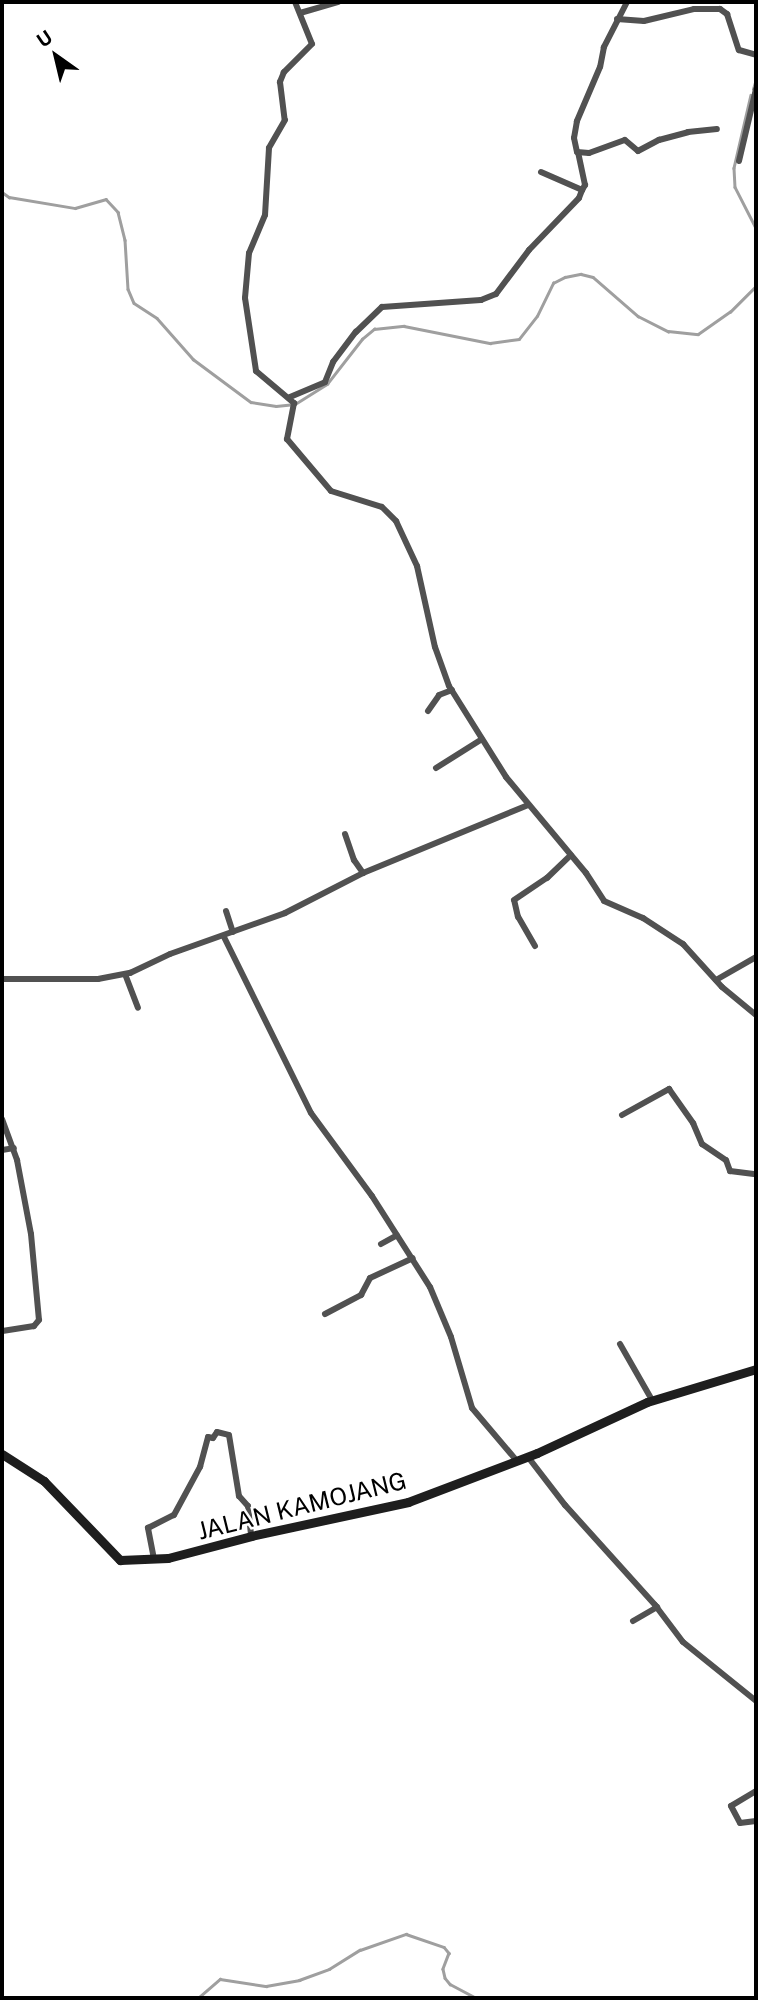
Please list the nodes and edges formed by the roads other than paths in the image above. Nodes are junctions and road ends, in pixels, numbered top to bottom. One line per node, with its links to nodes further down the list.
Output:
1 (295, 2): 4 (street)
2 (338, 2): 4 (street)
3 (626, 2): 5 (street)
4 (300, 13): 13 (street)
5 (617, 19): 6 (street); 9 (street)
6 (756, 55)
7 (756, 89): 10 (street)
8 (717, 129): 9 (street)
9 (578, 153): 12 (street)
10 (739, 161)
11 (541, 172): 12 (street)
12 (582, 190): 13 (street)
13 (292, 400): 14 (street)
14 (452, 690): 15 (street); 16 (street)
15 (428, 711)
16 (482, 739): 17 (street); 18 (street)
17 (436, 768)
18 (528, 805): 20 (street); 21 (street)
19 (345, 834): 21 (street)
20 (571, 855): 25 (street); 29 (street)
21 (363, 873): 23 (street)
22 (226, 911): 23 (street)
23 (233, 932): 24 (street)
24 (224, 936): 27 (street); 37 (street)
25 (535, 946)
26 (756, 957): 29 (street)
27 (125, 974): 28 (street); 30 (street)
28 (2, 979)
29 (716, 980): 31 (street)
30 (138, 1008)
31 (756, 1015)
32 (622, 1115): 36 (street)
33 (2, 1119): 34 (street)
34 (14, 1148): 35 (street); 41 (street)
35 (2, 1150)
36 (756, 1174)
37 (397, 1235): 38 (street); 39 (street)
38 (381, 1244)
39 (413, 1258): 40 (street); 47 (street)
40 (325, 1314)
41 (2, 1331)
42 (620, 1344): 44 (street)
43 (756, 1369): 44 (main road, JALAN KAMOJANG)
44 (652, 1400): 46 (main road, JALAN KAMOJANG)
45 (2, 1454): 49 (main road, JALAN KAMOJANG)
46 (528, 1457): 47 (main road, JALAN KAMOJANG); 50 (street)
47 (517, 1461): 48 (main road, JALAN KAMOJANG)
48 (251, 1536): 49 (main road, JALAN KAMOJANG); 49 (street)
49 (153, 1559)
50 (657, 1607): 51 (street); 52 (street)
51 (633, 1621)
52 (756, 1701)
53 (756, 1791): 54 (street)
54 (756, 1821)

